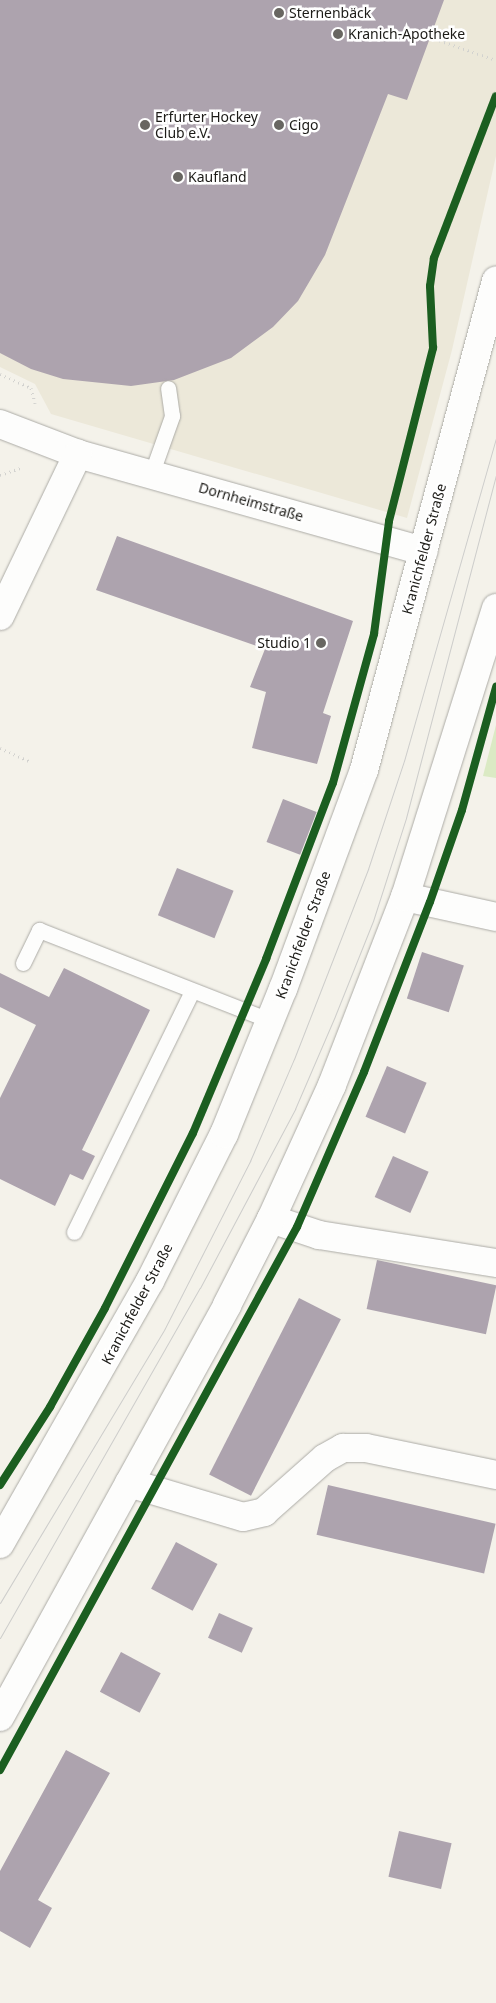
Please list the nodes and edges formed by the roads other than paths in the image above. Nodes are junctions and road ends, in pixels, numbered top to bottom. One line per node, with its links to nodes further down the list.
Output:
1 (496, 281): 6 (main road, Kranichfelder Straße)
2 (168, 388): 5 (lane)
3 (0, 424): 4 (main road, Dornheimstraße)
4 (78, 454): 5 (main road, Dornheimstraße); 8 (main road)
5 (151, 474): 6 (main road, Dornheimstraße)
6 (424, 551): 13 (main road, Kranichfelder Straße)
7 (496, 608): 9 (main road)
8 (0, 616)
9 (405, 898): 10 (main road); 14 (main road)
10 (496, 916)
11 (23, 963): 12 (lane)
12 (192, 991): 13 (lane); 15 (lane)
13 (270, 1021): 19 (main road, Kranichfelder Straße)
14 (271, 1219): 16 (main road); 18 (main road)
15 (74, 1232)
16 (496, 1263)
17 (496, 1475): 18 (main road)
18 (129, 1483): 20 (main road)
19 (0, 1544)
20 (0, 1717)

